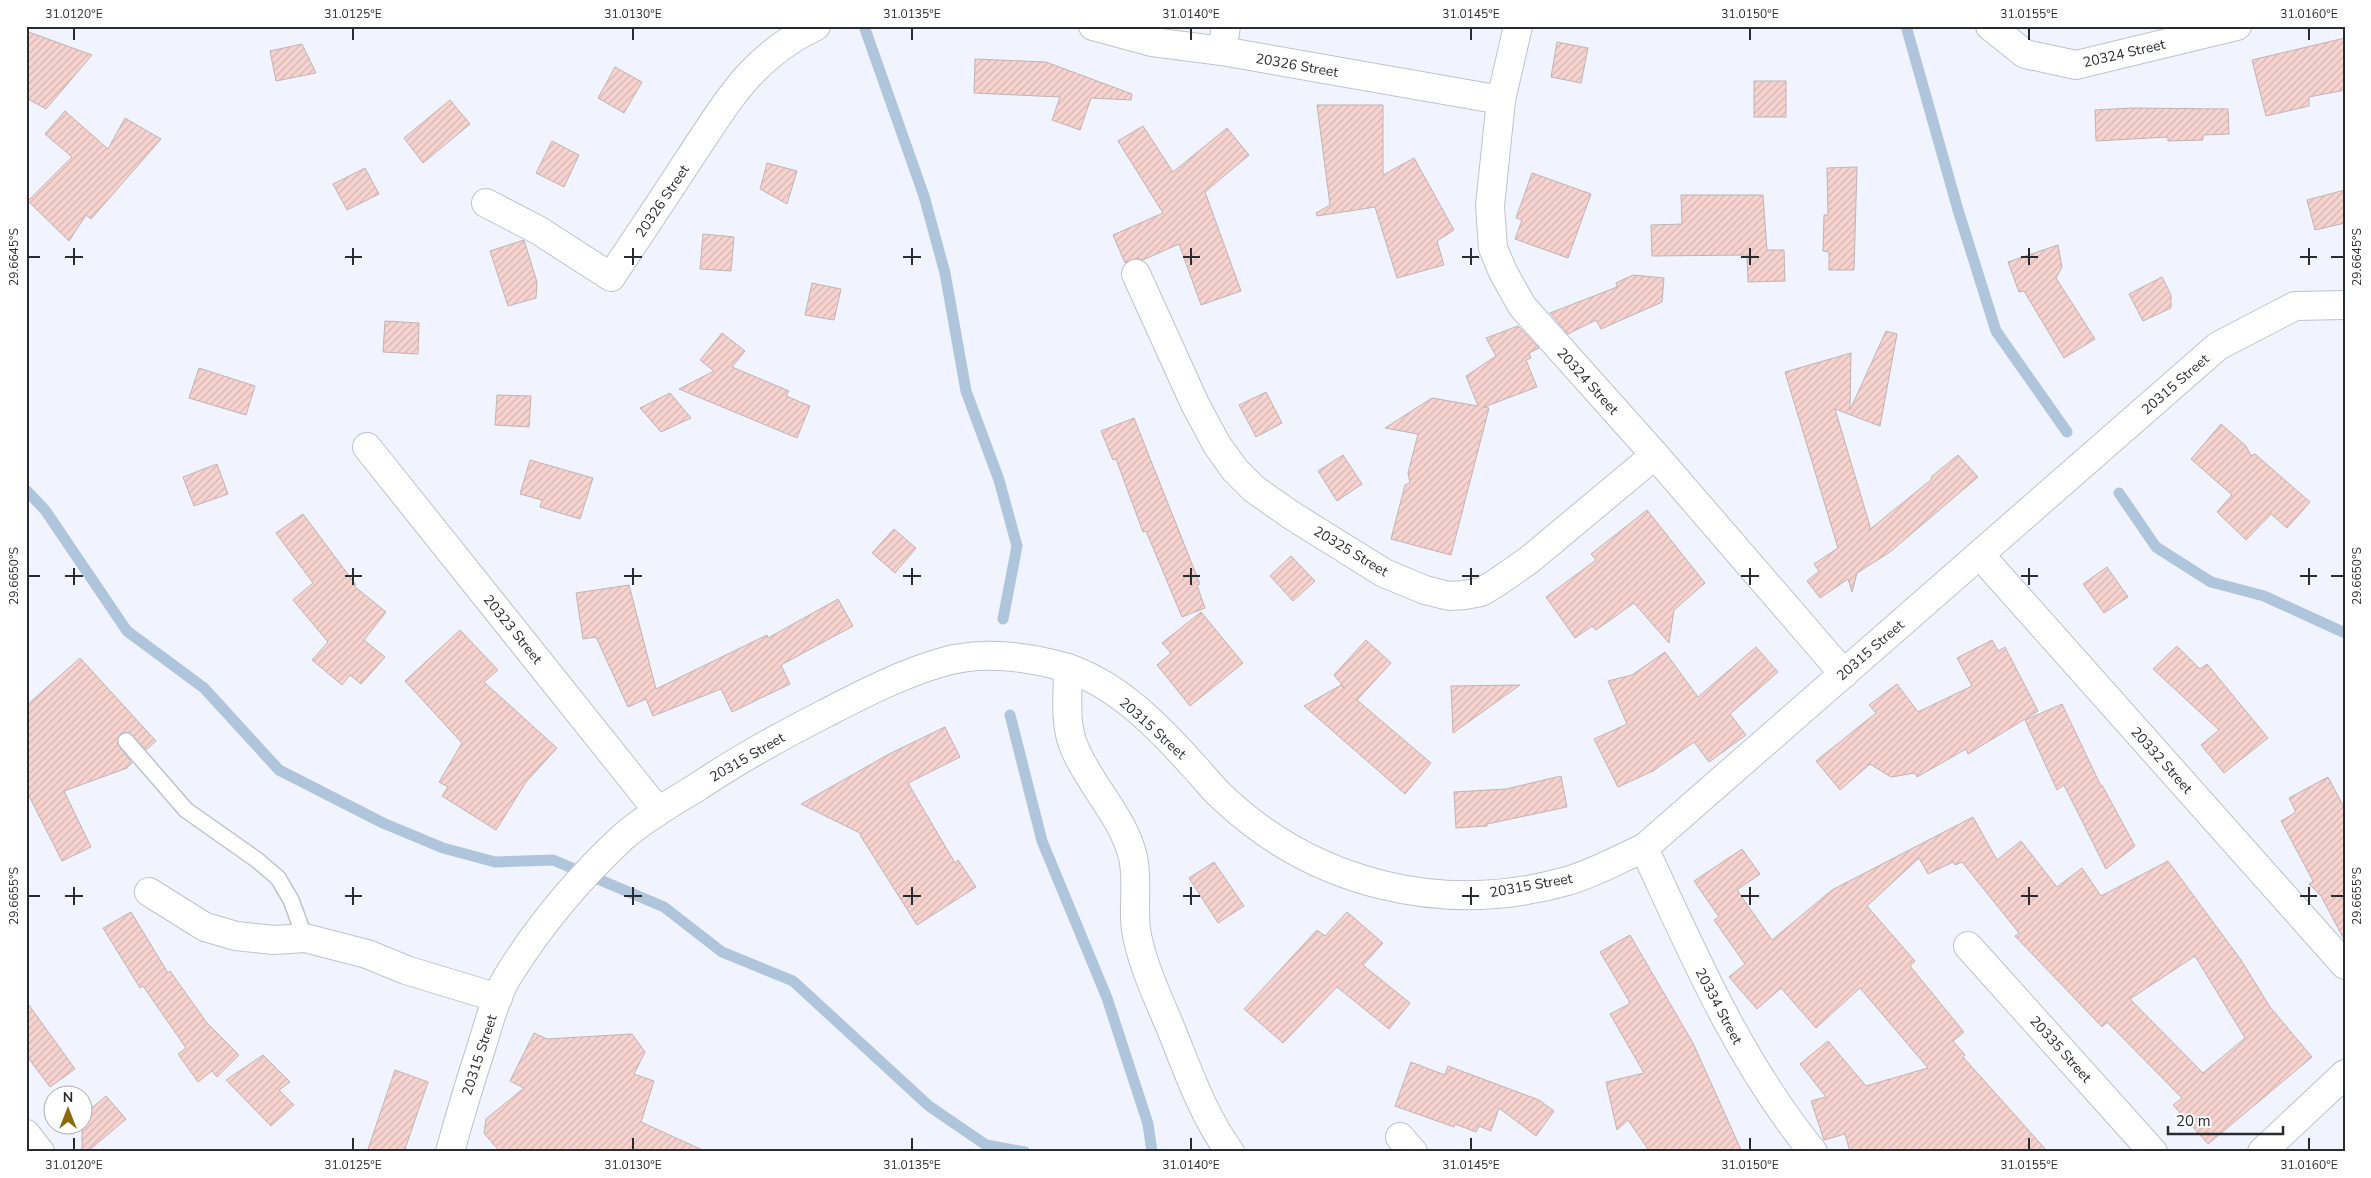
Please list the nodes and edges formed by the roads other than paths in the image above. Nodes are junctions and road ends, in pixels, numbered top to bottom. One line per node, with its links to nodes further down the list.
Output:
1 (816, 26): 8 (street, 20326 Street)
2 (1093, 26): 6 (street, 20326 Street)
3 (1518, 26): 7 (street, 20324 Street)
4 (1990, 26): 5 (street, 20324 Street)
5 (2237, 26)
6 (1224, 39): 7 (street, 20326 Street)
7 (1501, 100): 12 (street, 20324 Street)
8 (486, 204)
9 (1136, 274): 12 (street, 20325 Street)
10 (2345, 304): 13 (street, 20315 Street)
11 (367, 447): 17 (street, 20323 Street)
12 (1655, 456): 15 (street, 20324 Street)
13 (1980, 555): 15 (street, 20315 Street); 22 (street, 20332 Street)
14 (1068, 668): 17 (street, 20315 Street); 18 (street, 20315 Street); 28 (street)
15 (1844, 674): 18 (street, 20315 Street)
16 (126, 741): 20 (lane)
17 (658, 811): 23 (street, 20315 Street)
18 (1644, 848): 29 (street, 20334 Street)
19 (149, 892): 20 (street)
20 (305, 938): 23 (street)
21 (1968, 946): 30 (street, 20335 Street)
22 (2345, 966)
23 (498, 998): 27 (street, 20315 Street)
24 (2345, 1074): 31 (street)
25 (26, 1134): 26 (street)
26 (40, 1152)
27 (450, 1152)
28 (1230, 1152)
29 (1813, 1152)
30 (2153, 1152)
31 (2262, 1152)

